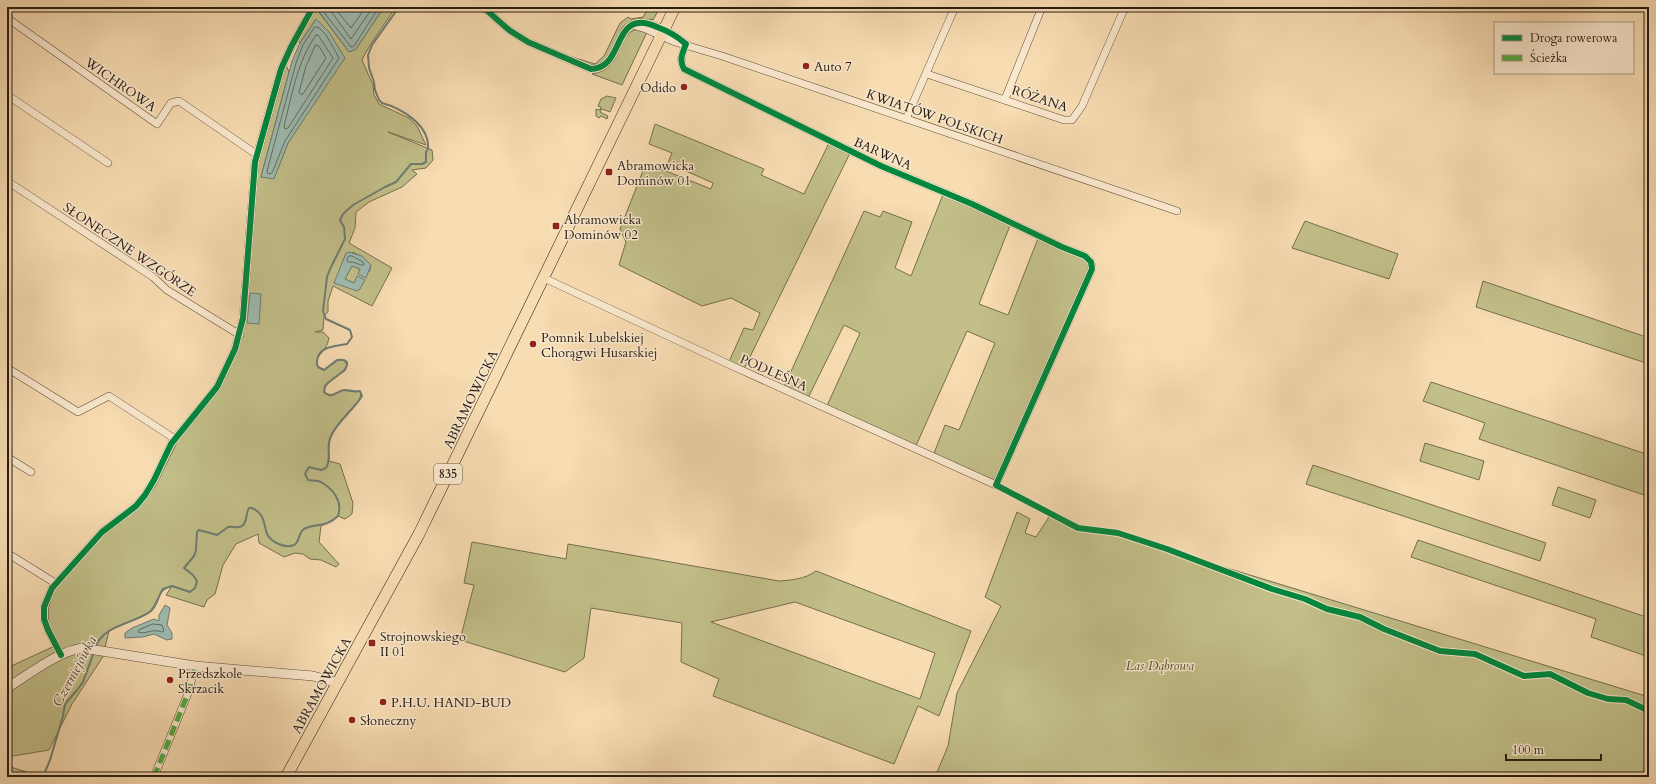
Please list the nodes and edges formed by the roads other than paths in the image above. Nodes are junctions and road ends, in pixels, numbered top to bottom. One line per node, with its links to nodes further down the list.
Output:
1 (314, 7): 14 (street)
2 (483, 7): 8 (street, KWIATÓW POLSKICH)
3 (675, 7): 8 (main road, 835)
4 (955, 7): 10 (street)
5 (1042, 7): 12 (street)
6 (1125, 7): 12 (street, RÓŻANA)
7 (7, 18): 14 (street, WICHROWA)
8 (663, 33): 9 (street, KWIATÓW POLSKICH); 18 (main road, ABRAMOWICKA / 835)
9 (686, 44): 13 (street, KWIATÓW POLSKICH); 24 (street, BARWNA)
10 (927, 74): 12 (street, RÓŻANA); 13 (street)
11 (7, 95): 15 (street)
12 (1005, 99)
13 (906, 119): 17 (street, KWIATÓW POLSKICH)
14 (257, 154): 19 (street)
15 (108, 163)
16 (7, 181): 19 (street, SŁONECZNE WZGÓRZE)
17 (1177, 211)
18 (544, 278): 24 (street, PODLEŚNA); 29 (main road, ABRAMOWICKA / 835)
19 (240, 335): 21 (street)
20 (7, 368): 21 (street)
21 (175, 438): 26 (street)
22 (7, 457): 23 (street)
23 (31, 472)
24 (996, 485)
25 (7, 553): 26 (street)
26 (55, 583): 27 (street)
27 (61, 655): 28 (street); 30 (street)
28 (195, 666): 29 (street); 31 (street)
29 (338, 683): 32 (main road, ABRAMOWICKA / 835)
30 (7, 688)
31 (154, 777)
32 (286, 777)

